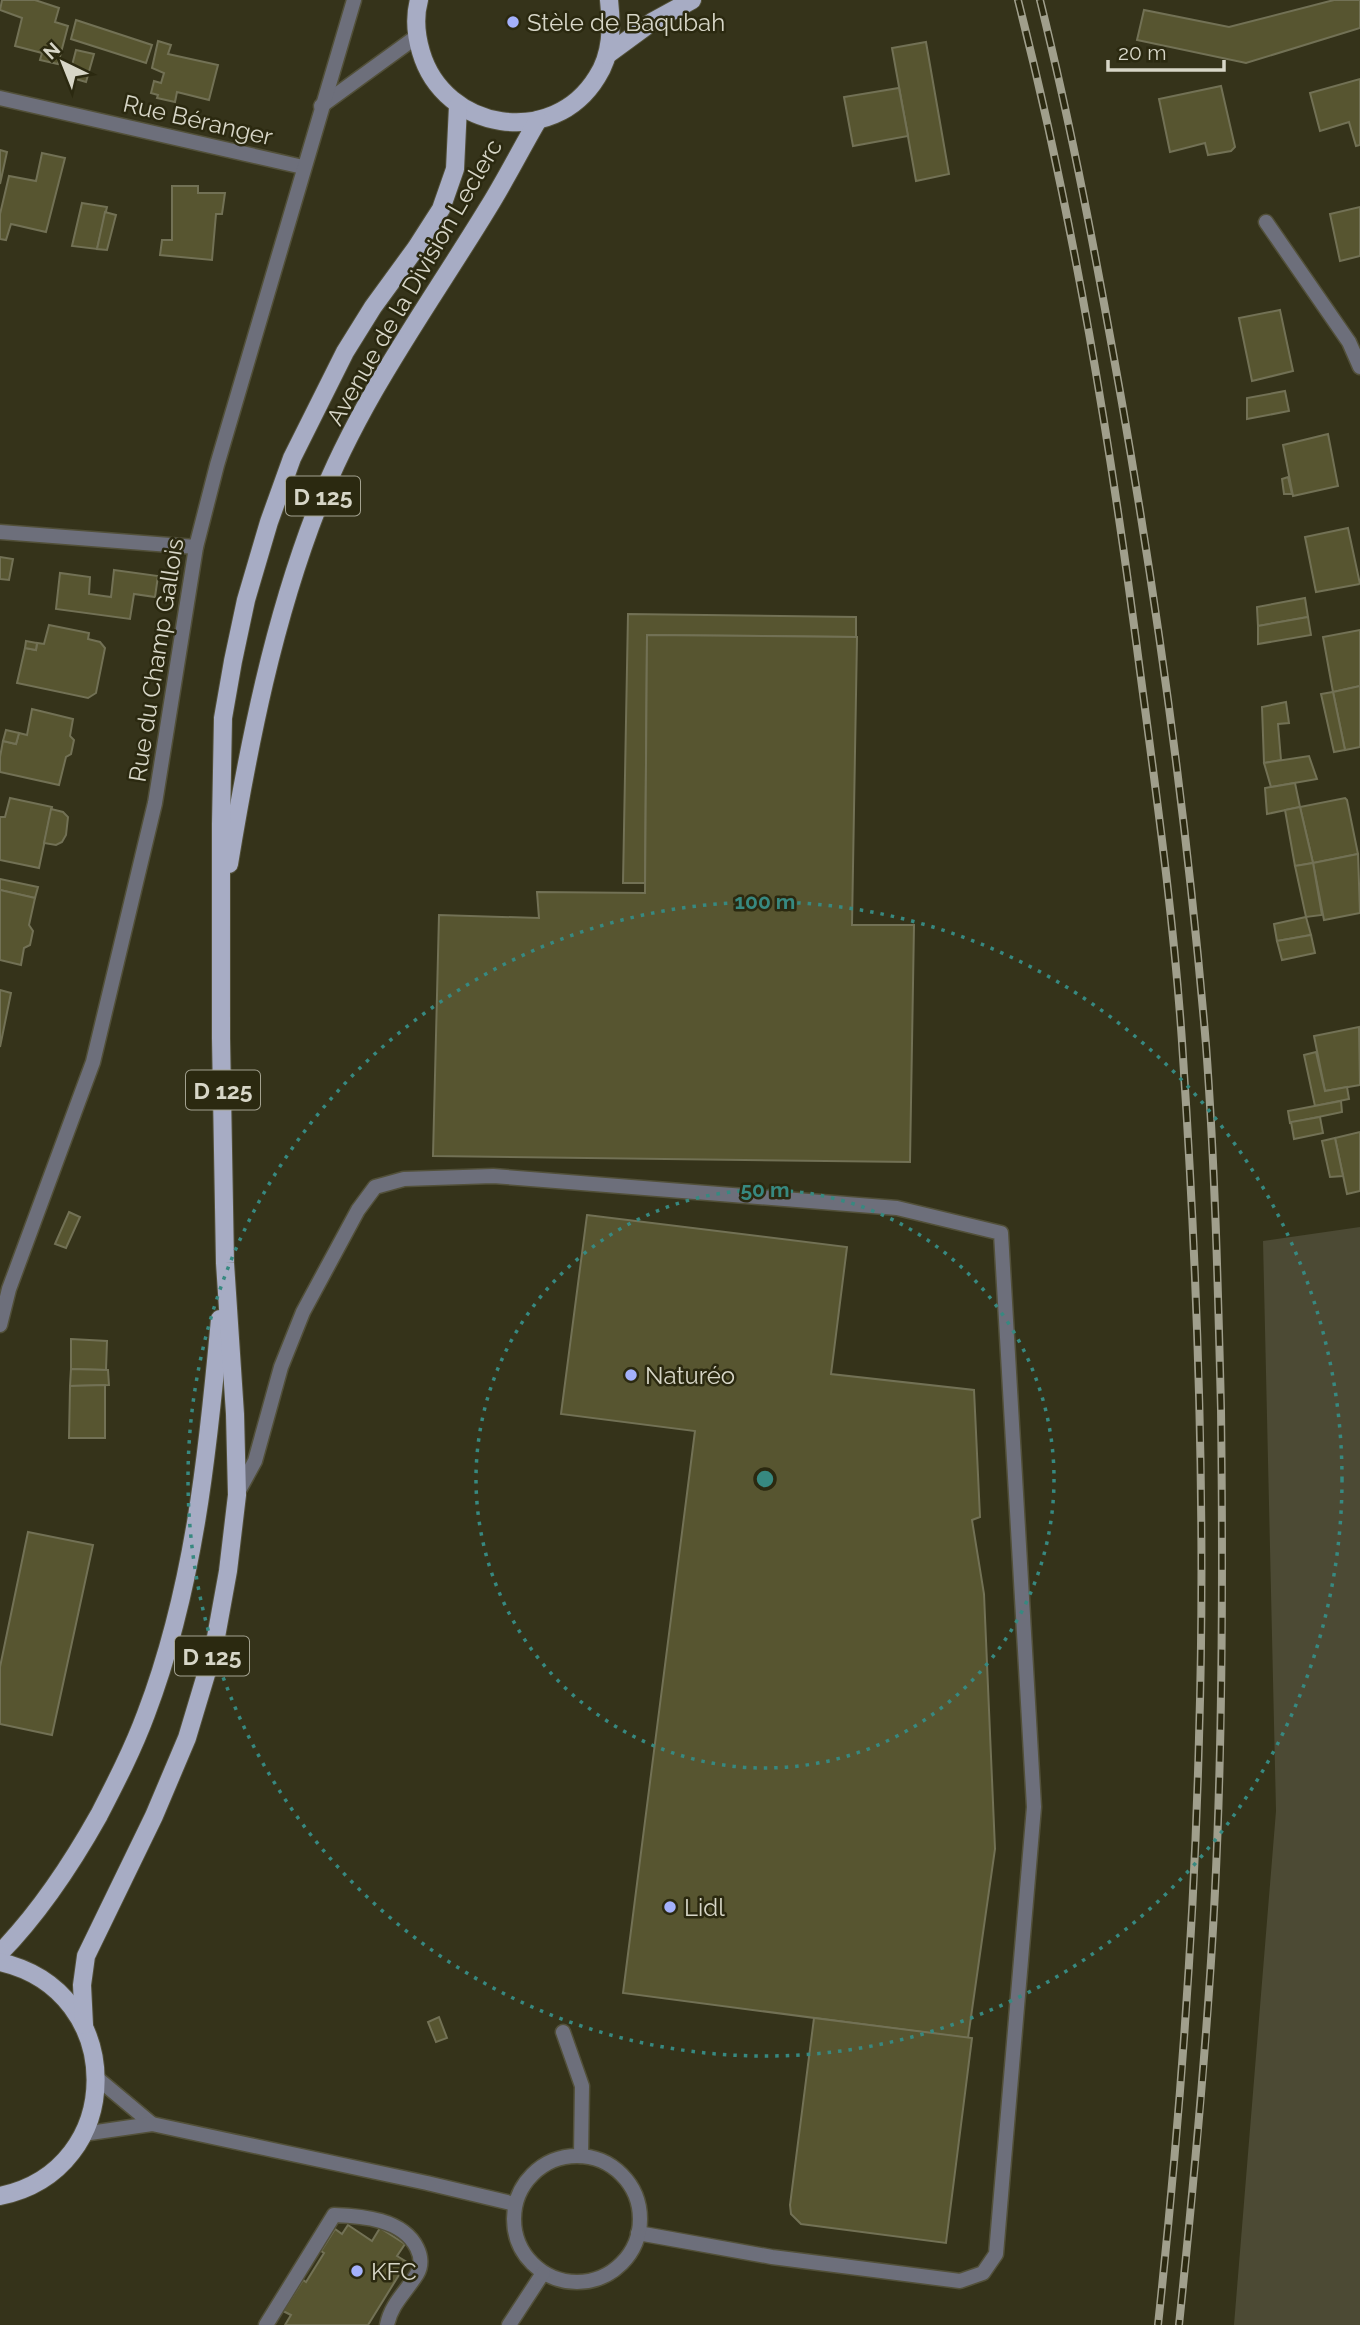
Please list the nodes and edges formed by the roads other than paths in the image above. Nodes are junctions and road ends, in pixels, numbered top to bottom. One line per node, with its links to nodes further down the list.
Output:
1 (354, 0): 9 (street, Rue du Champ Gallois)
2 (419, 0): 5 (main road)
3 (609, 0): 6 (main road)
4 (692, 0): 6 (main road)
5 (416, 37): 8 (main road); 9 (street)
6 (607, 55): 10 (main road)
7 (0, 98): 11 (street, Rue Béranger)
8 (458, 106): 10 (main road); 16 (main road, Avenue de la Division Leclerc / D 125)
9 (321, 107): 11 (street, Rue du Champ Gallois)
10 (538, 120): 16 (main road, Avenue de la Division Leclerc / D 125)
11 (303, 167): 15 (street, Rue du Champ Gallois)
12 (1266, 222): 13 (street)
13 (1360, 367)
14 (0, 532): 15 (street)
15 (196, 547): 18 (street, Rue du Champ Gallois)
16 (221, 916): 17 (main road, Avenue de la Division Leclerc / D 125)
17 (225, 1263): 19 (main road, Avenue de la Division Leclerc / D 125); 20 (main road, Avenue de la Division Leclerc / D 125)
18 (0, 1325)
19 (237, 1496): 22 (main road, Avenue de la Division Leclerc / D 125); 30 (street)
20 (0, 1953)
21 (0, 1962): 22 (main road)
22 (84, 2025): 24 (main road)
23 (563, 2032): 27 (street)
24 (97, 2078): 25 (street); 26 (main road)
25 (152, 2124): 26 (street); 29 (street)
26 (83, 2134): 28 (main road)
27 (581, 2156): 29 (street); 30 (street)
28 (0, 2196)
29 (515, 2204): 31 (street)
30 (638, 2233): 31 (street)
31 (543, 2273): 34 (street)
32 (266, 2325): 33 (street)
33 (387, 2325)
34 (509, 2325)

